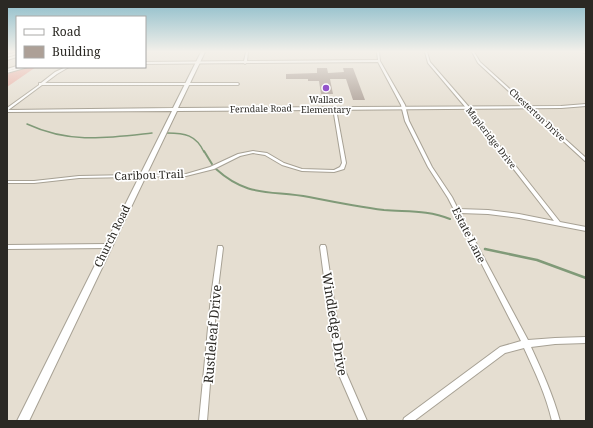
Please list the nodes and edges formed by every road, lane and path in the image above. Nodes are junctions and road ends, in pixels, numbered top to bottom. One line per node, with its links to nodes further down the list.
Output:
1 (58, 72): 6 (street)
2 (193, 72): 7 (street, Church Road)
3 (384, 72): 13 (street, Estate Lane)
4 (437, 72): 10 (street, Mapleridge Drive)
5 (490, 72): 11 (street, Chesterton Drive)
6 (40, 84): 7 (street); 15 (street)
7 (187, 84): 8 (street); 14 (street, Church Road)
8 (238, 84)
9 (586, 105): 11 (street, Ferndale Road)
10 (468, 108): 11 (street, Ferndale Road); 13 (street, Ferndale Road); 20 (street, Mapleridge Drive)
11 (530, 108): 16 (street, Chesterton Drive)
12 (334, 109): 13 (street, Ferndale Road); 14 (street, Ferndale Road); 17 (street, Caribou Trail)
13 (404, 109): 19 (street, Estate Lane)
14 (173, 110): 15 (street, Ferndale Road); 17 (street, Church Road)
15 (7, 111)
16 (586, 160)
17 (141, 175): 18 (street, Caribou Trail); 22 (street, Church Road)
18 (7, 182)
19 (457, 211): 20 (street); 27 (street, Estate Lane)
20 (559, 224): 21 (street)
21 (586, 229)
22 (107, 246): 23 (street); 28 (street, Church Road)
23 (7, 247)
24 (323, 247): 30 (street, Windledge Drive)
25 (220, 248): 29 (street, Rustleleaf Drive)
26 (586, 340): 27 (street)
27 (526, 344): 31 (street); 32 (street, Estate Lane)
28 (23, 421)
29 (203, 421)
30 (363, 421)
31 (407, 421)
32 (556, 421)

